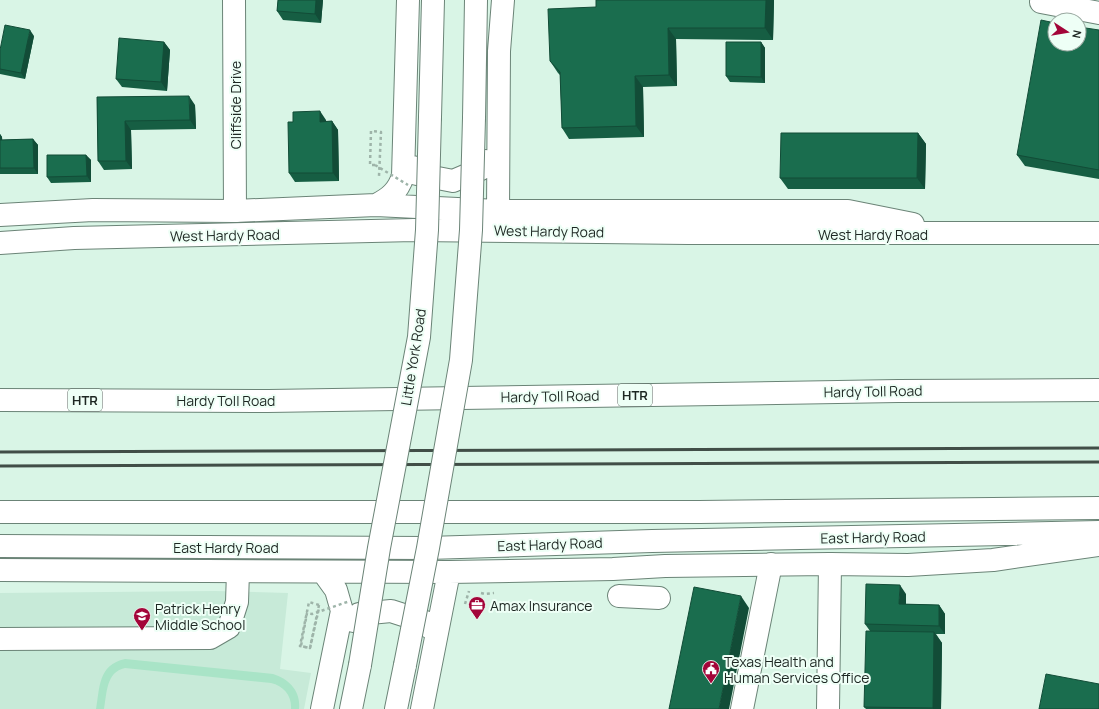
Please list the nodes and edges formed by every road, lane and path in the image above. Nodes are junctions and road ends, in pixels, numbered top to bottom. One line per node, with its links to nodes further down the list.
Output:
1 (234, 0): 13 (main road, Cliffside Drive)
2 (408, 0): 9 (main road)
3 (433, 0): 16 (main road, Little York Road, bridge)
4 (476, 0): 17 (main road, bridge)
5 (503, 0): 8 (main road)
6 (1041, 2): 7 (main road)
7 (1099, 13)
8 (498, 135): 9 (main road); 14 (main road)
9 (404, 153): 12 (main road)
10 (379, 176): 11 (path, bridge)
11 (408, 185)
12 (376, 205): 13 (main road); 14 (main road)
13 (235, 211): 15 (main road)
14 (498, 211): 19 (main road)
15 (0, 214)
16 (427, 230): 17 (main road, West Hardy Road); 20 (main road, West Hardy Road); 30 (main road, Little York Road, bridge)
17 (471, 230): 19 (main road, West Hardy Road); 31 (main road, bridge)
18 (1099, 233): 19 (main road, West Hardy Road)
19 (968, 234)
20 (0, 243)
21 (0, 384): 24 (main road)
22 (1099, 390): 24 (main road, Hardy Toll Road / HTR)
23 (0, 400): 24 (main road, Hardy Toll Road / HTR)
24 (170, 400)
25 (1099, 508): 26 (main road)
26 (0, 512)
27 (1099, 532): 31 (main road, East Hardy Road)
28 (1099, 545): 33 (main road)
29 (0, 546): 30 (main road, East Hardy Road)
30 (379, 548): 31 (main road, East Hardy Road); 46 (main road, Little York Road, bridge)
31 (428, 548): 47 (main road, bridge)
32 (771, 564): 33 (main road); 37 (main road); 49 (main road)
33 (830, 564): 50 (main road)
34 (0, 570): 35 (main road)
35 (238, 572): 36 (main road); 42 (main road)
36 (323, 572): 37 (main road); 43 (main road)
37 (449, 572): 44 (main road)
38 (619, 596): 39 (main road)
39 (659, 598)
40 (352, 601): 41 (path, bridge)
41 (323, 609)
42 (0, 638)
43 (337, 638): 44 (main road); 45 (main road)
44 (436, 643): 48 (main road)
45 (322, 709)
46 (351, 709)
47 (396, 709)
48 (422, 709)
49 (742, 709)
50 (828, 709)

